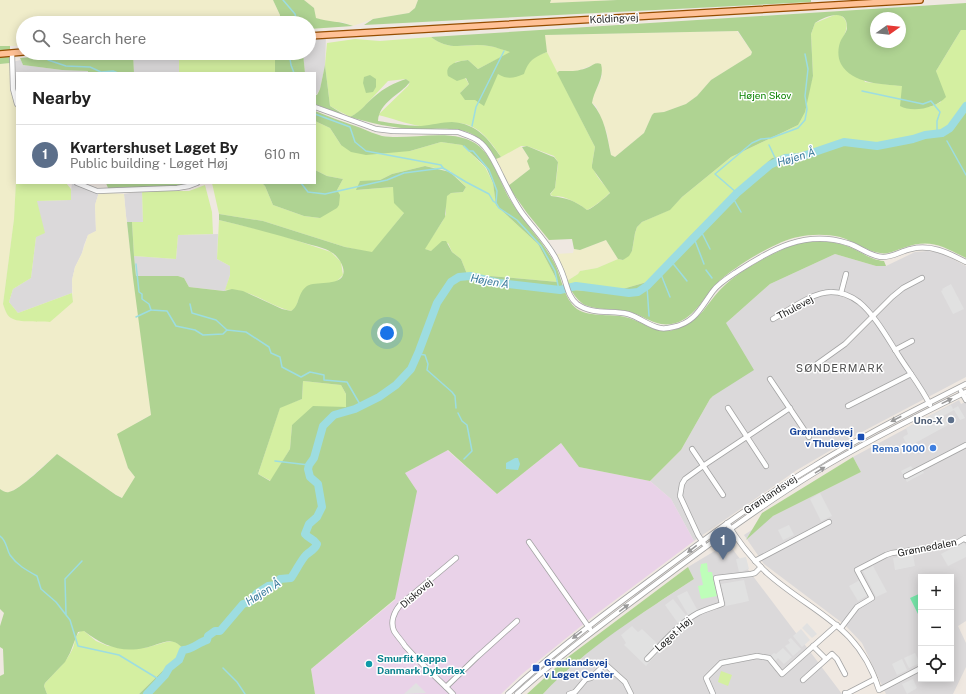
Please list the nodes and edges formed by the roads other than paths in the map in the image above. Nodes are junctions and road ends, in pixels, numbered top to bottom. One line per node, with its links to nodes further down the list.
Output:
1 (920, 0): 2 (main road, Koldingvej)
2 (819, 3): 3 (main road, Koldingvej)
3 (316, 36)
4 (12, 53): 5 (main road); 6 (main road); 7 (street)
5 (16, 53)
6 (0, 54)
7 (16, 97)
8 (316, 107): 11 (street)
9 (80, 184): 10 (street)
10 (194, 184)
11 (966, 262)
12 (846, 274): 14 (street)
13 (922, 278): 15 (street)
14 (841, 293): 15 (street, Thulevej); 16 (street, Thulevej)
15 (872, 317): 18 (street, Thulevej); 19 (street)
16 (773, 319)
17 (912, 341): 18 (street)
18 (895, 350): 20 (street, Thulevej)
19 (817, 364)
20 (911, 374): 26 (street, Thulevej); 27 (street)
21 (770, 379): 29 (street)
22 (966, 385): 23 (street, Grønlandsvej)
23 (960, 387): 24 (street); 26 (street, Grønlandsvej)
24 (964, 392): 25 (street); 30 (street, Grønlandsvej, one-way to 24)
25 (966, 400)
26 (929, 402): 30 (street, Thulevej); 40 (street, Grønlandsvej, one-way to 40)
27 (848, 406)
28 (728, 408): 31 (street)
29 (790, 408): 31 (street); 32 (street)
30 (932, 408): 41 (street, Grønlandsvej, one-way to 30)
31 (746, 437): 35 (street); 36 (street)
32 (809, 437)
33 (966, 445): 37 (street)
34 (692, 450): 35 (street)
35 (703, 466): 38 (street); 43 (street)
36 (766, 466)
37 (906, 476)
38 (724, 495)
39 (829, 522): 47 (street)
40 (727, 523): 41 (street); 43 (street, Grønlandsvej)
41 (731, 529): 45 (street, Grønlandsvej); 47 (street)
42 (966, 540): 50 (street, Grønnedalen)
43 (702, 541): 45 (street); 51 (street, Grønlandsvej, one-way to 51)
44 (529, 542): 51 (street)
45 (706, 547): 52 (street, Grønlandsvej, one-way to 45)
46 (456, 558): 60 (street, Diskovej)
47 (755, 561): 48 (street)
48 (761, 567): 50 (street); 54 (street, Løget Høj)
49 (517, 622): 60 (street)
50 (839, 626): 53 (street); 58 (street)
51 (588, 627): 52 (street); 64 (street, Grønlandsvej, one-way to 64)
52 (592, 632): 65 (street, Grønlandsvej)
53 (813, 646): 55 (street); 68 (street)
54 (647, 659)
55 (826, 659): 57 (street); 59 (street)
56 (918, 670): 61 (street)
57 (845, 674)
58 (875, 679): 61 (street); 62 (street)
59 (803, 680)
60 (446, 688): 63 (street, Diskovej)
61 (879, 692)
62 (847, 693)
63 (453, 694)
64 (508, 694)
65 (517, 694)
66 (569, 694): 67 (street)
67 (632, 694)
68 (713, 694)

